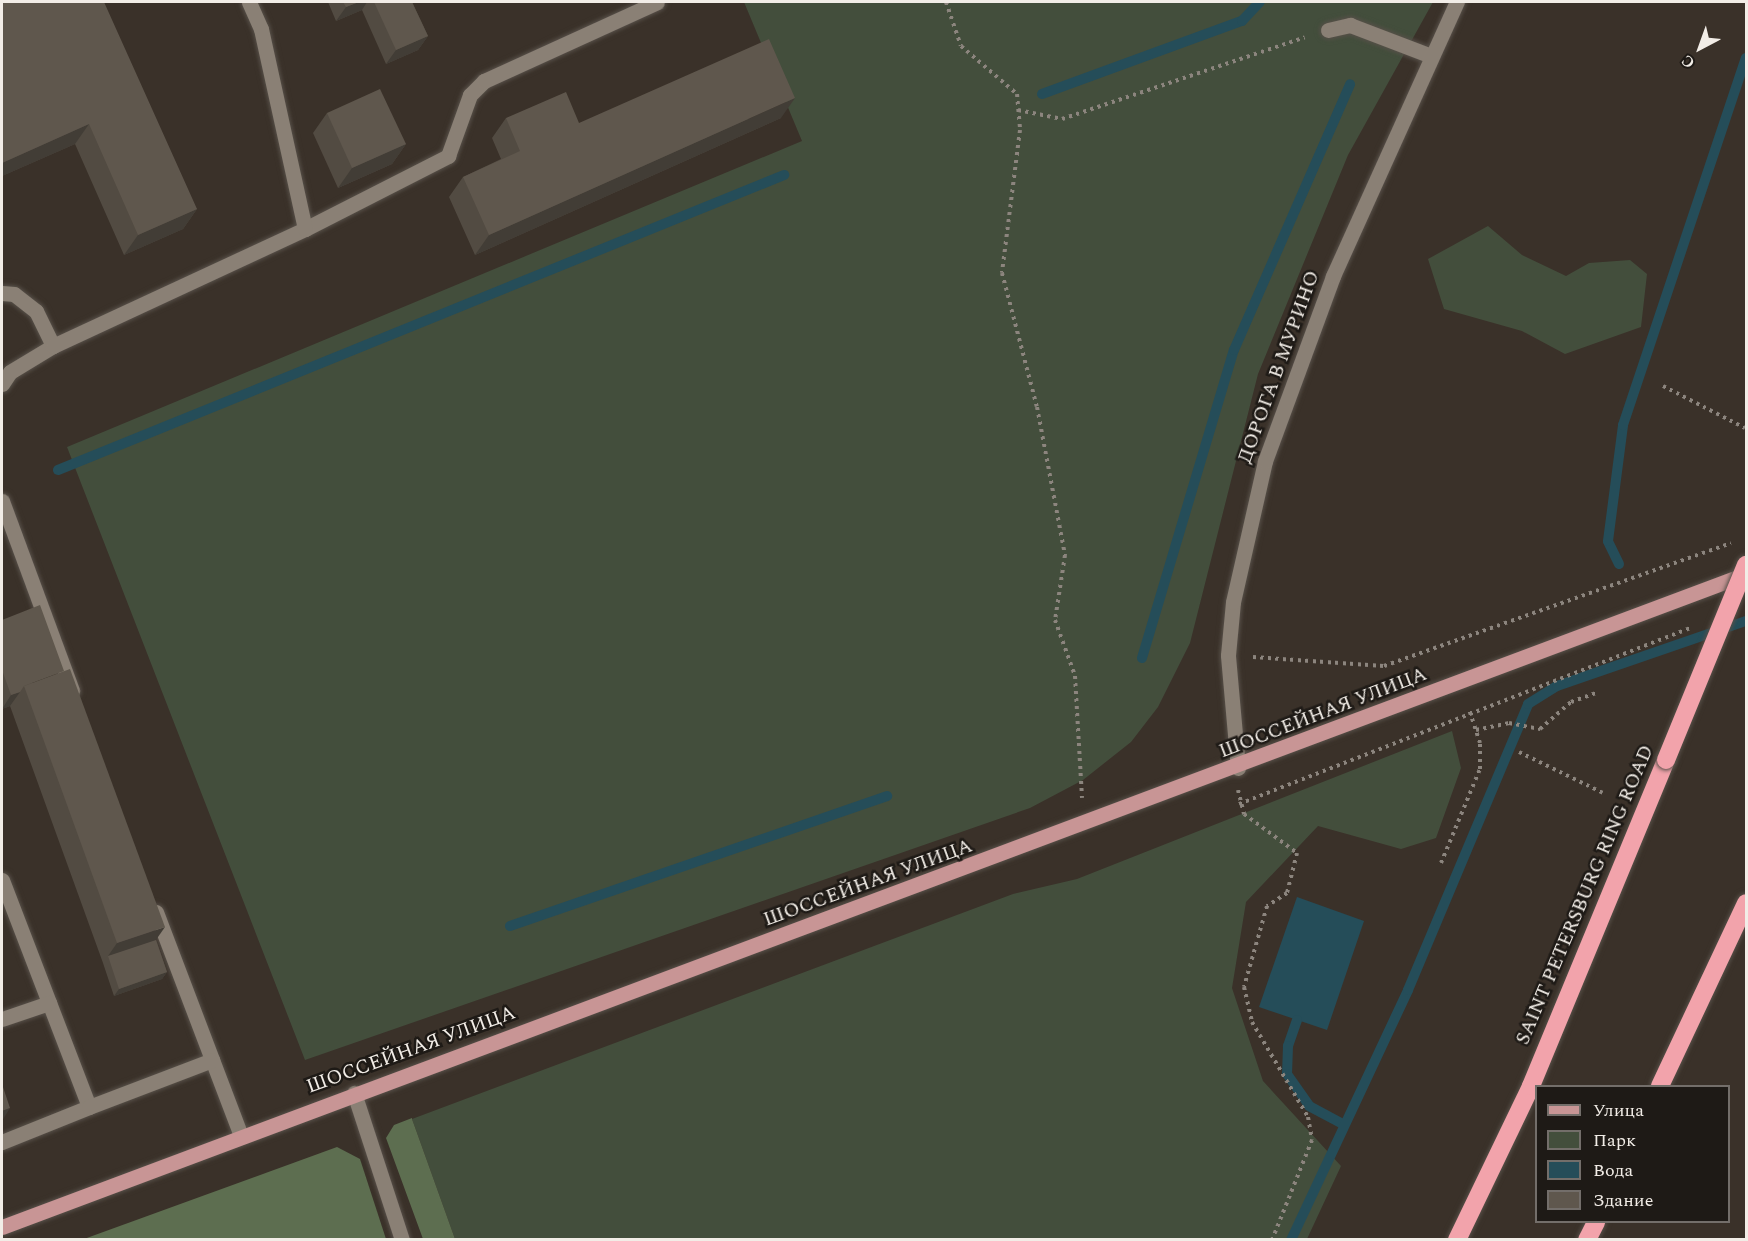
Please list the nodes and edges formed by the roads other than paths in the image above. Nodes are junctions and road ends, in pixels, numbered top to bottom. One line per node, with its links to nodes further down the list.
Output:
1 (249, 2): 6 (street)
2 (657, 2): 6 (street)
3 (1457, 2): 5 (street, ДОРОГА В МУРИНО)
4 (1328, 30): 5 (street)
5 (1431, 56): 14 (street, ДОРОГА В МУРИНО)
6 (305, 229): 8 (street)
7 (2, 293): 8 (street)
8 (53, 346): 9 (street)
9 (2, 384)
10 (2, 501): 13 (street)
11 (1746, 564): 29 (highway, SAINT PETERSBURG RING ROAD, bridge)
12 (1746, 574): 14 (main road, ШОССЕЙНАЯ УЛИЦА)
13 (77, 702)
14 (1238, 768): 22 (main road, ШОССЕЙНАЯ УЛИЦА)
15 (2, 880): 18 (street)
16 (149, 892): 20 (street)
17 (1746, 903): 21 (highway)
18 (50, 1003): 19 (street); 23 (street)
19 (2, 1019)
20 (212, 1060): 23 (street); 24 (street)
21 (1660, 1085)
22 (354, 1093): 24 (main road, ШОССЕЙНАЯ УЛИЦА); 28 (street)
23 (89, 1107): 25 (street)
24 (241, 1136): 27 (main road, ШОССЕЙНАЯ УЛИЦА)
25 (2, 1142)
26 (1595, 1223): 30 (highway)
27 (2, 1227)
28 (402, 1239)
29 (1457, 1239)
30 (1587, 1239)

